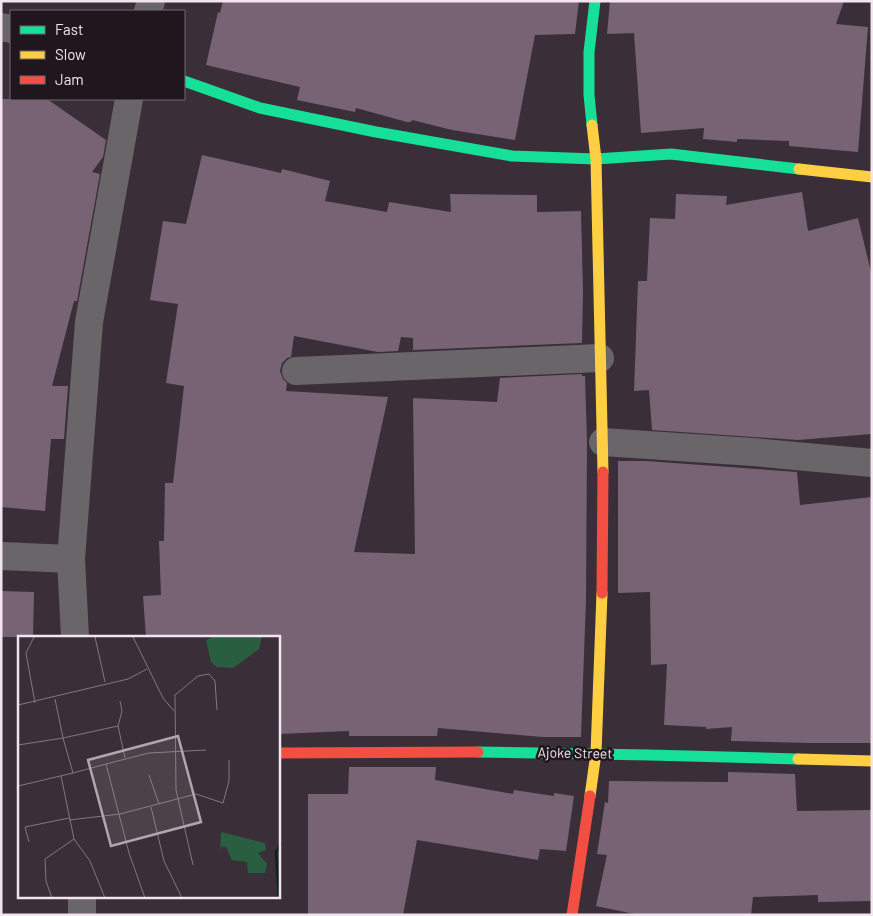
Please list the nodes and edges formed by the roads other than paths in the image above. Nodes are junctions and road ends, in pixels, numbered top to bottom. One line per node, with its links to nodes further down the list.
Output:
1 (595, 1): 4 (street)
2 (185, 81): 4 (street)
3 (129, 100): 11 (street)
4 (596, 159): 5 (street); 6 (street)
5 (872, 177)
6 (600, 358): 7 (street); 8 (street)
7 (296, 371)
8 (603, 442): 9 (street); 14 (street)
9 (872, 464)
10 (1, 556): 11 (street)
11 (71, 559): 12 (street)
12 (75, 636)
13 (280, 753): 14 (street, Ajoke Street)
14 (596, 753): 15 (street, Ajoke Street); 18 (street)
15 (872, 760)
16 (82, 898): 17 (street)
17 (82, 915)
18 (572, 915)

